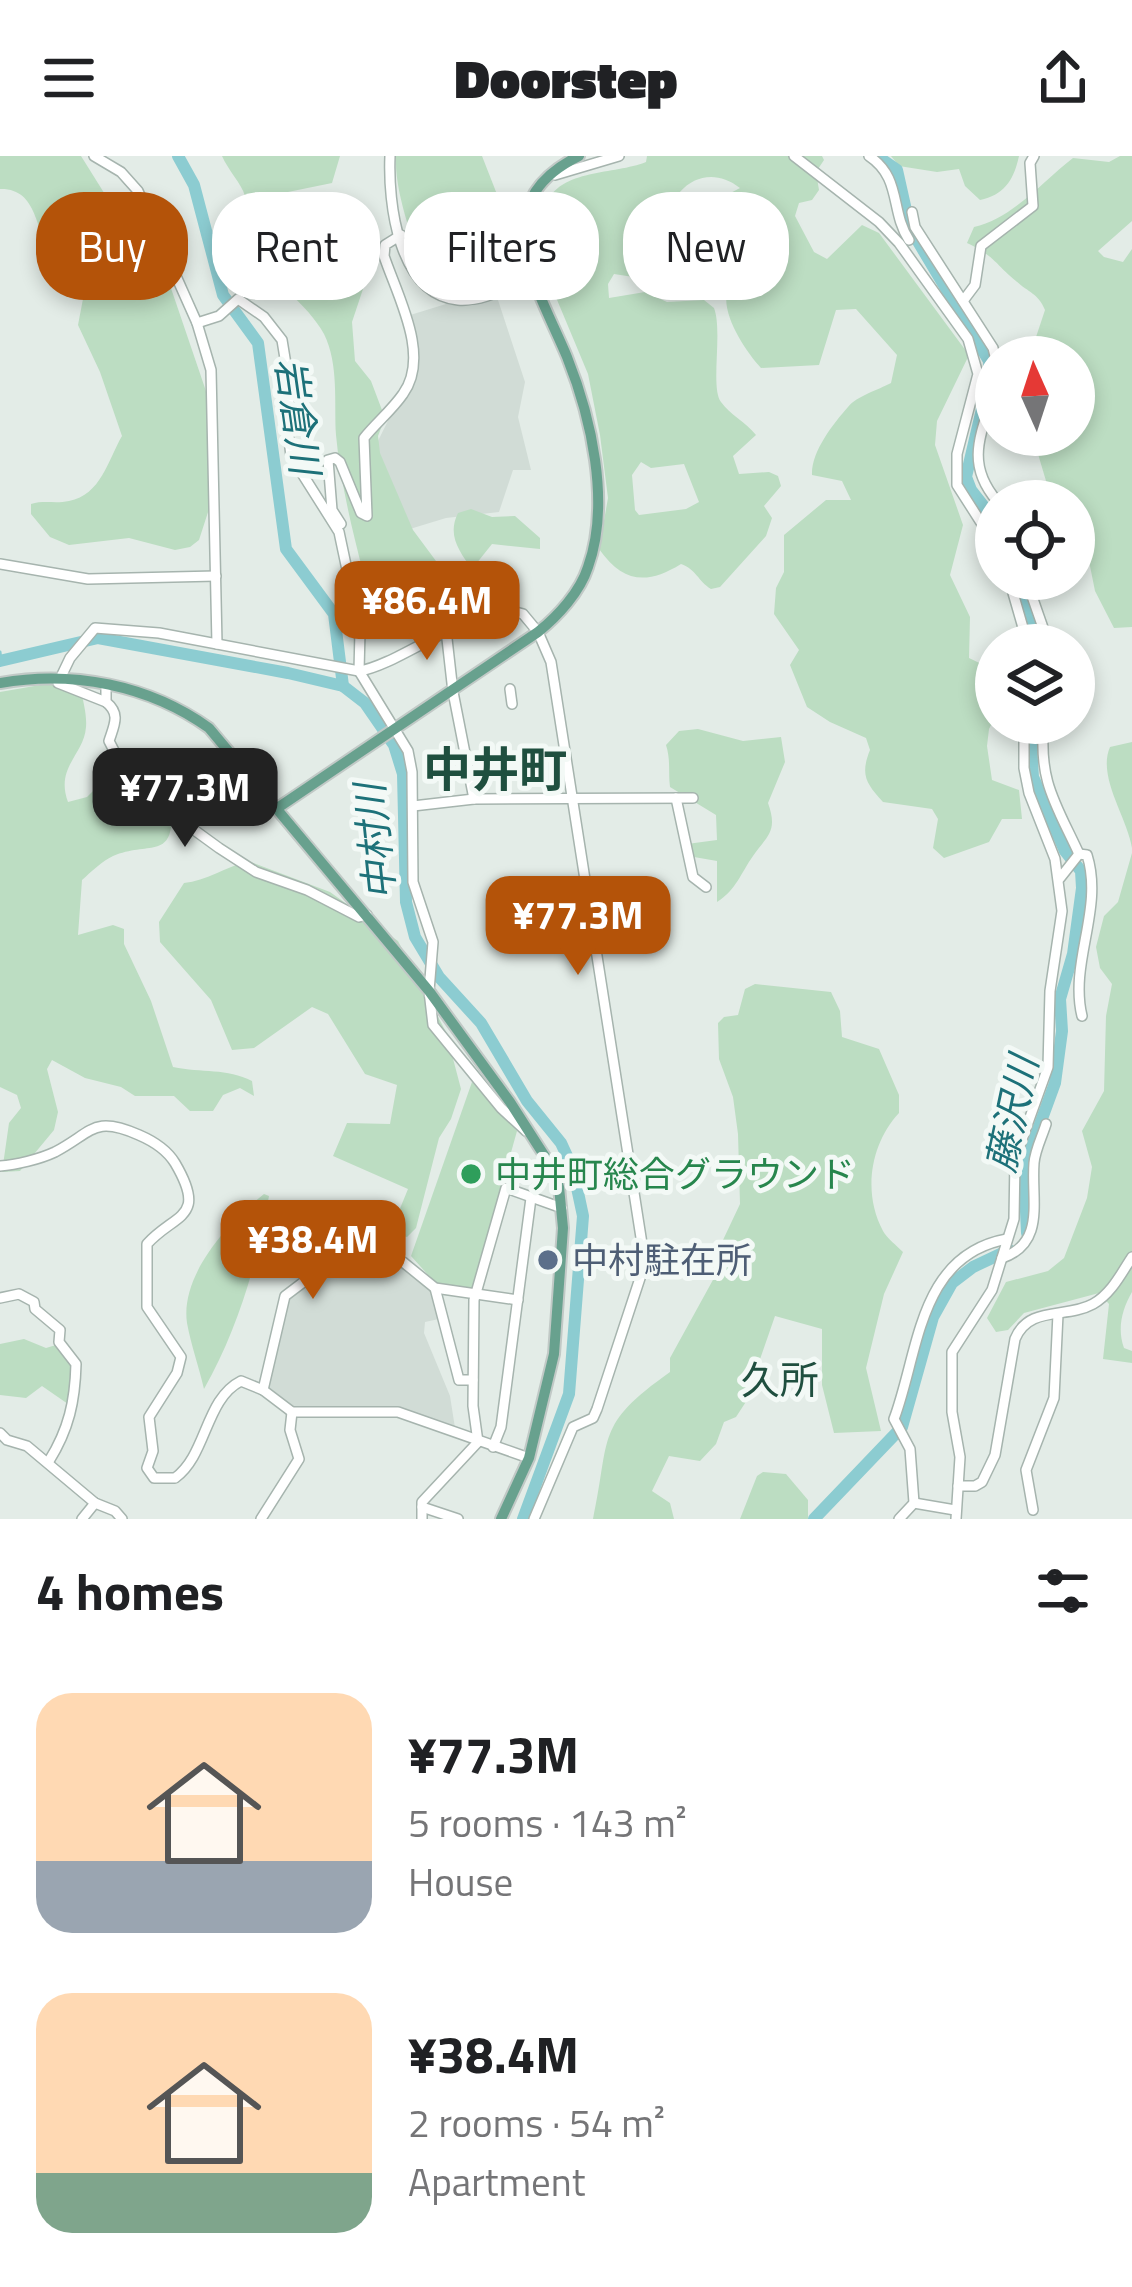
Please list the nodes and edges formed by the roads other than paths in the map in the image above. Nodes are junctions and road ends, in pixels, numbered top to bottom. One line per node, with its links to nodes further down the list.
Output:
1 (94, 156): 17 (street)
2 (390, 156): 11 (street)
3 (578, 156): 8 (main road)
4 (619, 156): 8 (street)
5 (794, 156): 13 (street)
6 (869, 156): 13 (street)
7 (1034, 156): 16 (street)
8 (550, 176): 9 (main road)
9 (538, 192)
10 (912, 212): 12 (street)
11 (401, 236): 14 (street); 20 (street)
12 (922, 236): 13 (street); 16 (street)
13 (904, 241): 19 (street)
14 (404, 245)
15 (541, 300): 24 (main road)
16 (963, 301): 18 (street)
17 (197, 323): 20 (street); 22 (street)
18 (983, 336)
19 (975, 513)
20 (344, 554): 26 (street)
21 (0, 564): 22 (street)
22 (216, 576): 25 (street)
23 (446, 630): 24 (street); 26 (street); 31 (street)
24 (538, 632): 31 (main road); 37 (street)
25 (217, 644): 26 (street); 27 (street)
26 (353, 670): 34 (street)
27 (61, 677): 28 (main road); 29 (main road); 32 (street)
28 (0, 683)
29 (106, 685): 32 (street); 42 (main road)
30 (511, 688): 33 (street)
31 (453, 692): 34 (main road); 40 (street)
32 (106, 702): 46 (street)
33 (512, 704)
34 (395, 731): 41 (street); 42 (main road)
35 (1022, 744): 44 (street)
36 (1044, 744): 43 (street)
37 (574, 798): 38 (street); 40 (street); 85 (street)
38 (676, 798): 39 (street); 45 (street)
39 (693, 798)
40 (474, 799): 41 (street)
41 (412, 806): 47 (street)
42 (279, 807): 46 (main road)
43 (1076, 859): 44 (street); 48 (street)
44 (1060, 878): 54 (street)
45 (706, 887)
46 (368, 915): 47 (main road)
47 (430, 986): 49 (main road); 50 (street)
48 (1082, 1016)
49 (497, 1086): 50 (street); 52 (main road)
50 (501, 1108): 52 (street)
51 (1046, 1124): 55 (street)
52 (534, 1139): 57 (main road)
53 (0, 1166): 67 (street)
54 (1017, 1169): 55 (street); 58 (street)
55 (1033, 1169): 60 (street)
56 (531, 1198): 57 (street); 62 (street); 64 (street)
57 (562, 1208): 72 (main road)
58 (1008, 1237): 60 (street); 76 (street)
59 (1132, 1257): 65 (street)
60 (1002, 1258): 74 (street)
61 (435, 1288): 62 (street); 66 (street); 67 (street)
62 (475, 1294): 64 (street); 66 (street)
63 (0, 1298): 73 (street)
64 (518, 1300): 71 (street)
65 (1058, 1314): 74 (street); 77 (street)
66 (473, 1380): 70 (street)
67 (263, 1390): 68 (street)
68 (292, 1412): 70 (street); 82 (street)
69 (0, 1433): 73 (street)
70 (478, 1442): 71 (street); 78 (street)
71 (493, 1447): 72 (street)
72 (530, 1458): 84 (main road)
73 (49, 1461): 75 (street)
74 (958, 1486): 79 (street)
75 (95, 1503): 80 (street); 81 (street)
76 (914, 1503): 79 (street); 86 (street)
77 (1033, 1510)
78 (422, 1513): 83 (street)
79 (956, 1515)
80 (82, 1519)
81 (122, 1519)
82 (261, 1519)
83 (458, 1519)
84 (501, 1519)
85 (534, 1519)
86 (899, 1519)

